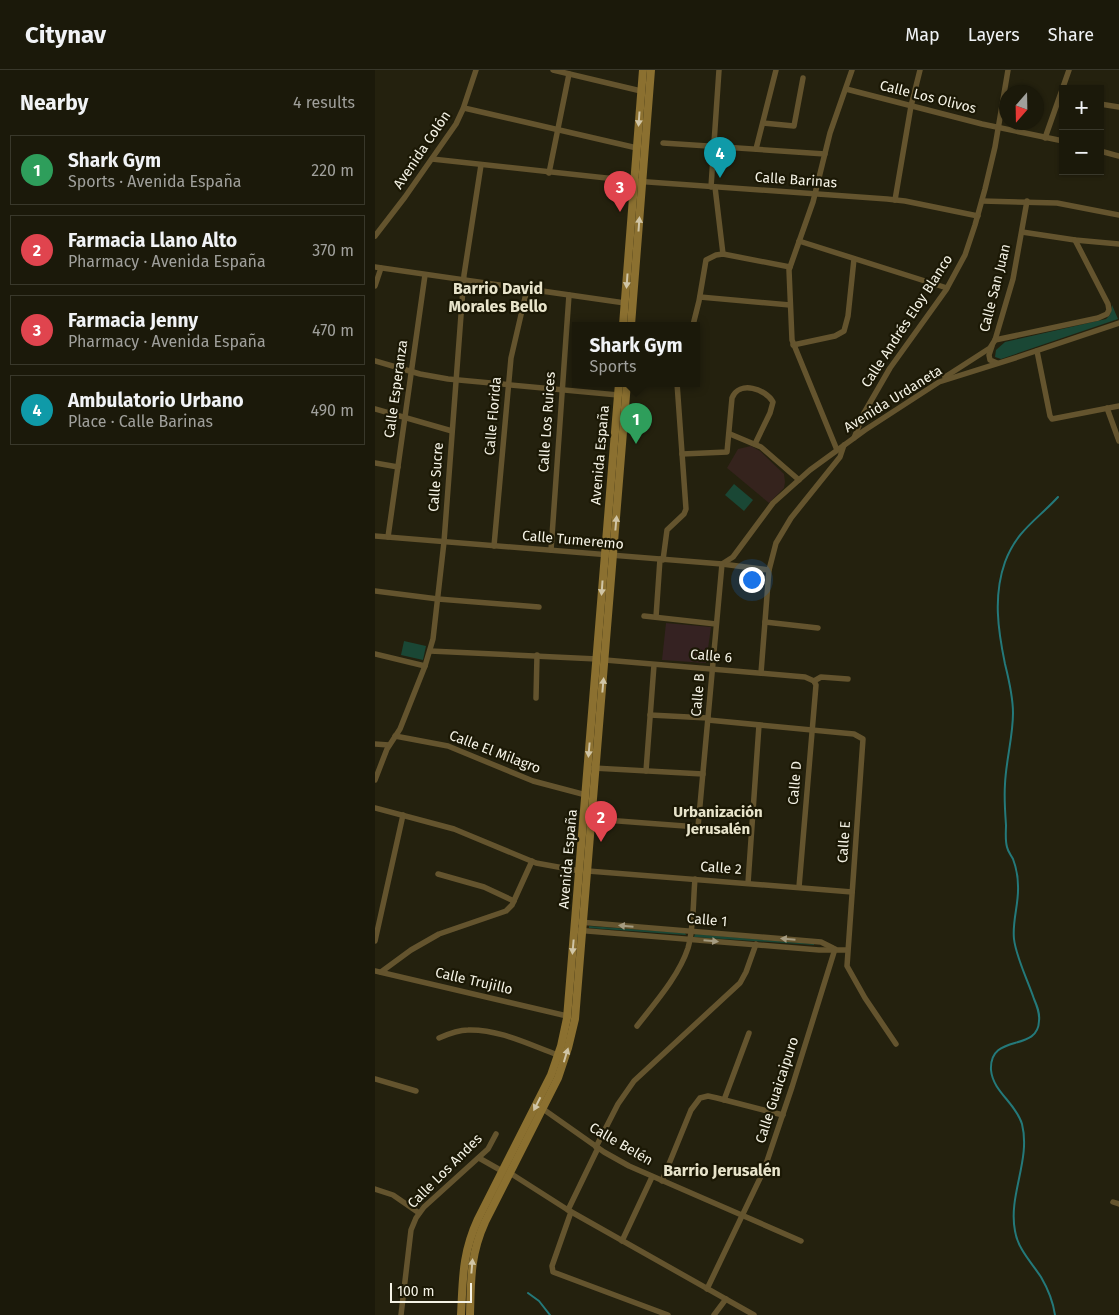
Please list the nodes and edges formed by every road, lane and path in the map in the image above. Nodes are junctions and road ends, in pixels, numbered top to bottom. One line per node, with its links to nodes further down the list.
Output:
1 (477, 70): 20 (street, Avenida Colón)
2 (553, 70): 11 (street)
3 (643, 70): 15 (main road)
4 (651, 70): 36 (main road)
5 (719, 70): 27 (street)
6 (776, 70): 21 (street)
7 (852, 70): 14 (street)
8 (920, 70): 18 (street)
9 (1009, 70): 22 (street, Calle Andrés Eloy Blanco)
10 (1069, 70): 13 (street)
11 (569, 74): 15 (street); 23 (street)
12 (803, 78): 21 (street)
13 (1065, 85)
14 (846, 90): 18 (street, Calle Los Olivos); 31 (street)
15 (641, 91): 28 (main road, one-way to 28)
16 (1059, 103): 24 (street)
17 (1104, 105): 19 (street)
18 (911, 106): 22 (street, Calle Los Olivos); 39 (street)
19 (1119, 107)
20 (463, 108): 23 (street); 33 (street, Avenida Colón)
21 (763, 122): 29 (street)
22 (998, 128): 24 (street, Calle Los Olivos); 40 (street, Calle Andrés Eloy Blanco)
23 (558, 130): 28 (street); 35 (street)
24 (1045, 138): 25 (street, Calle Los Olivos)
25 (1059, 141)
26 (663, 143): 27 (street)
27 (713, 146): 29 (street); 37 (street)
28 (637, 148): 36 (main road)
29 (756, 149): 31 (street)
30 (1104, 152): 32 (street)
31 (825, 154): 38 (street)
32 (1119, 156)
33 (432, 159): 34 (street, Calle Barinas); 45 (street, Avenida Colón)
34 (481, 165): 35 (street, Calle Barinas); 54 (street, Calle Sucre)
35 (549, 173): 36 (street, Calle Barinas)
36 (638, 182): 37 (street, Calle Barinas); 60 (main road, one-way to 60); 63 (main road, one-way to 36)
37 (713, 187): 38 (street, Calle Barinas); 49 (street)
38 (815, 194): 39 (street, Calle Barinas); 47 (street)
39 (895, 200): 43 (street, Calle Barinas)
40 (982, 201): 41 (street); 43 (street, Calle Andrés Eloy Blanco)
41 (1027, 201): 42 (street); 44 (street, Calle San Juan)
42 (1119, 214)
43 (978, 216): 56 (street, Calle Andrés Eloy Blanco)
44 (1022, 232): 46 (street); 66 (street, Calle San Juan)
45 (375, 236)
46 (1075, 240): 48 (street); 66 (street)
47 (799, 242): 50 (street); 51 (street)
48 (1119, 244)
49 (723, 254): 51 (street); 59 (street)
50 (854, 259): 56 (street); 67 (street)
51 (790, 267): 61 (street)
52 (378, 268): 53 (street); 55 (street)
53 (425, 275): 54 (street); 71 (street, Calle Esperanza)
54 (464, 281): 57 (street); 72 (street, Calle Sucre)
55 (375, 286)
56 (947, 288): 86 (street, Calle Andrés Eloy Blanco)
57 (527, 289): 58 (street); 74 (street, Calle Florida)
58 (569, 295): 60 (street); 78 (street, Calle Los Ruices)
59 (700, 297): 61 (street); 64 (street)
60 (625, 303): 62 (main road)
61 (790, 305): 67 (street)
62 (623, 322)
63 (631, 322)
64 (694, 322)
65 (1119, 323): 68 (street, Avenida Urdaneta)
66 (993, 343): 70 (street); 73 (street, Calle San Juan)
67 (793, 345): 90 (street)
68 (1037, 351): 70 (street, Avenida Urdaneta); 81 (street)
69 (375, 360): 71 (street)
70 (998, 363): 73 (street, Avenida Urdaneta)
71 (411, 372): 72 (street); 83 (street, Calle Esperanza)
72 (456, 380): 74 (street); 84 (street, Calle Sucre)
73 (939, 382): 86 (street, Avenida Urdaneta)
74 (509, 386): 78 (street); 98 (street, Calle Florida)
75 (619, 387): 79 (main road, Avenida España)
76 (627, 387): 100 (main road, Avenida España, one-way to 76)
77 (677, 387): 91 (street)
78 (562, 390): 79 (street); 99 (street, Calle Los Ruices)
79 (618, 395): 100 (main road, Avenida España)
80 (1119, 406): 81 (street)
81 (1107, 408): 87 (street)
82 (375, 409): 83 (street)
83 (405, 418): 84 (street); 93 (street, Calle Esperanza)
84 (452, 432): 97 (street, Calle Sucre)
85 (730, 434): 88 (street); 88 (street); 91 (street)
86 (854, 438): 89 (street, Avenida Urdaneta)
87 (1119, 441)
88 (755, 444): 94 (street)
89 (844, 445): 90 (street, Avenida Urdaneta); 103 (street)
90 (837, 450): 94 (street, Avenida Urdaneta)
91 (682, 454): 101 (street)
92 (375, 463): 93 (street)
93 (398, 467): 96 (street, Calle Esperanza)
94 (799, 480): 102 (street, Avenida Urdaneta)
95 (375, 536): 96 (street, Calle Tumeremo)
96 (389, 537): 97 (street, Calle Tumeremo)
97 (444, 542): 98 (street, Calle Tumeremo); 105 (street, Calle Sucre)
98 (494, 546): 99 (street, Calle Tumeremo)
99 (551, 550): 100 (street, Calle Tumeremo)
100 (609, 555): 101 (street, Calle Tumeremo); 115 (main road, Avenida España)
101 (662, 560): 102 (street, Calle Tumeremo); 108 (street)
102 (722, 564): 103 (street, Calle Tumeremo); 110 (street, Calle B)
103 (769, 570): 109 (street)
104 (375, 591): 105 (street)
105 (438, 599): 106 (street); 112 (street, Calle Sucre)
106 (539, 607)
107 (644, 616): 108 (street)
108 (656, 617): 110 (street)
109 (765, 622): 111 (street); 119 (street)
110 (716, 624): 118 (street, Calle B)
111 (818, 628)
112 (431, 650): 114 (street); 117 (street, Calle Sucre)
113 (375, 654): 117 (street)
114 (537, 656): 115 (street); 122 (street)
115 (601, 659): 116 (street, Calle 6); 130 (main road, Avenida España)
116 (654, 665): 118 (street, Calle 6); 123 (street)
117 (425, 666): 127 (street, Calle Sucre)
118 (713, 669): 119 (street, Calle 6); 124 (street, Calle B)
119 (761, 673): 121 (street, Calle 6)
120 (848, 679): 121 (street, Calle 6)
121 (814, 681): 126 (street, Calle D)
122 (536, 698)
123 (650, 715): 124 (street); 131 (street)
124 (708, 719): 125 (street); 132 (street, Calle B)
125 (759, 725): 126 (street); 139 (street)
126 (812, 730): 145 (street, Calle D); 146 (street, Calle E)
127 (395, 736): 129 (street, Calle Sucre); 134 (street, Calle El Milagro)
128 (375, 744): 129 (street)
129 (389, 745): 133 (street, Calle Sucre)
130 (592, 768): 131 (street); 134 (main road, Avenida España); 137 (main road, Avenida España)
131 (646, 771): 132 (street)
132 (703, 774): 138 (street, Calle B)
133 (375, 780)
134 (586, 795): 141 (main road, Avenida España)
135 (375, 808): 136 (street, Calle 2)
136 (403, 815): 140 (street, Calle 2); 151 (street)
137 (592, 819): 138 (street); 141 (main road, Avenida España)
138 (698, 828): 139 (street)
139 (751, 831): 144 (street)
140 (532, 862): 141 (street, Calle 2); 147 (street)
141 (584, 871): 143 (street, Calle 2); 148 (main road, Avenida España)
142 (438, 874): 147 (street)
143 (695, 879): 144 (street, Calle 2); 149 (street)
144 (747, 883): 145 (street, Calle 2)
145 (799, 887): 146 (street, Calle 2)
146 (852, 892): 154 (street, Calle E)
147 (514, 901): 155 (street)
148 (579, 926): 149 (street, Calle 1, one-way to 148); 150 (street, Calle 1); 156 (main road, Avenida España, one-way to 156); 165 (main road, Avenida España, one-way to 148)
149 (690, 931): 150 (street); 153 (street, Calle 1, one-way to 149)
150 (690, 939): 152 (street, Calle 1, one-way to 152); 157 (street)
151 (375, 941)
152 (756, 944): 153 (street, Calle 1); 168 (street)
153 (835, 948): 154 (street, Calle 1); 166 (street, Calle Guaicaipuro)
154 (847, 950): 160 (street, Calle E)
155 (378, 971): 156 (street, Calle Trujillo)
156 (567, 1016): 161 (main road, Avenida España)
157 (637, 1026)
158 (749, 1033): 164 (street)
159 (439, 1038): 161 (street)
160 (896, 1044)
161 (558, 1055): 170 (main road, Avenida España, one-way to 170)
162 (375, 1079): 163 (street)
163 (416, 1091)
164 (724, 1100): 166 (street); 172 (street)
165 (543, 1110): 168 (street, Calle Belén); 170 (main road, Avenida España)
166 (783, 1115): 176 (street, Calle Guaicaipuro)
167 (496, 1134): 169 (street, Calle Los Andes)
168 (597, 1147): 171 (street, Calle Belén); 174 (street)
169 (479, 1158): 170 (street); 175 (street, Calle Los Andes)
170 (506, 1172): 174 (street); 182 (main road, Avenida España); 183 (main road, Avenida España, one-way to 170)
171 (652, 1177): 172 (street, Calle Belén); 177 (street)
172 (662, 1181): 176 (street, Calle Belén)
173 (375, 1190): 175 (street)
174 (570, 1211): 177 (street); 184 (street)
175 (419, 1213): 181 (street, Calle Los Andes)
176 (741, 1216): 178 (street, Calle Belén); 179 (street, Calle Guaicaipuro)
177 (622, 1241): 179 (street)
178 (801, 1241)
179 (707, 1289): 180 (street)
180 (726, 1299): 185 (street); 186 (street)
181 (401, 1315)
182 (461, 1315)
183 (469, 1315)
184 (667, 1315)
185 (714, 1315)
186 (754, 1315)

